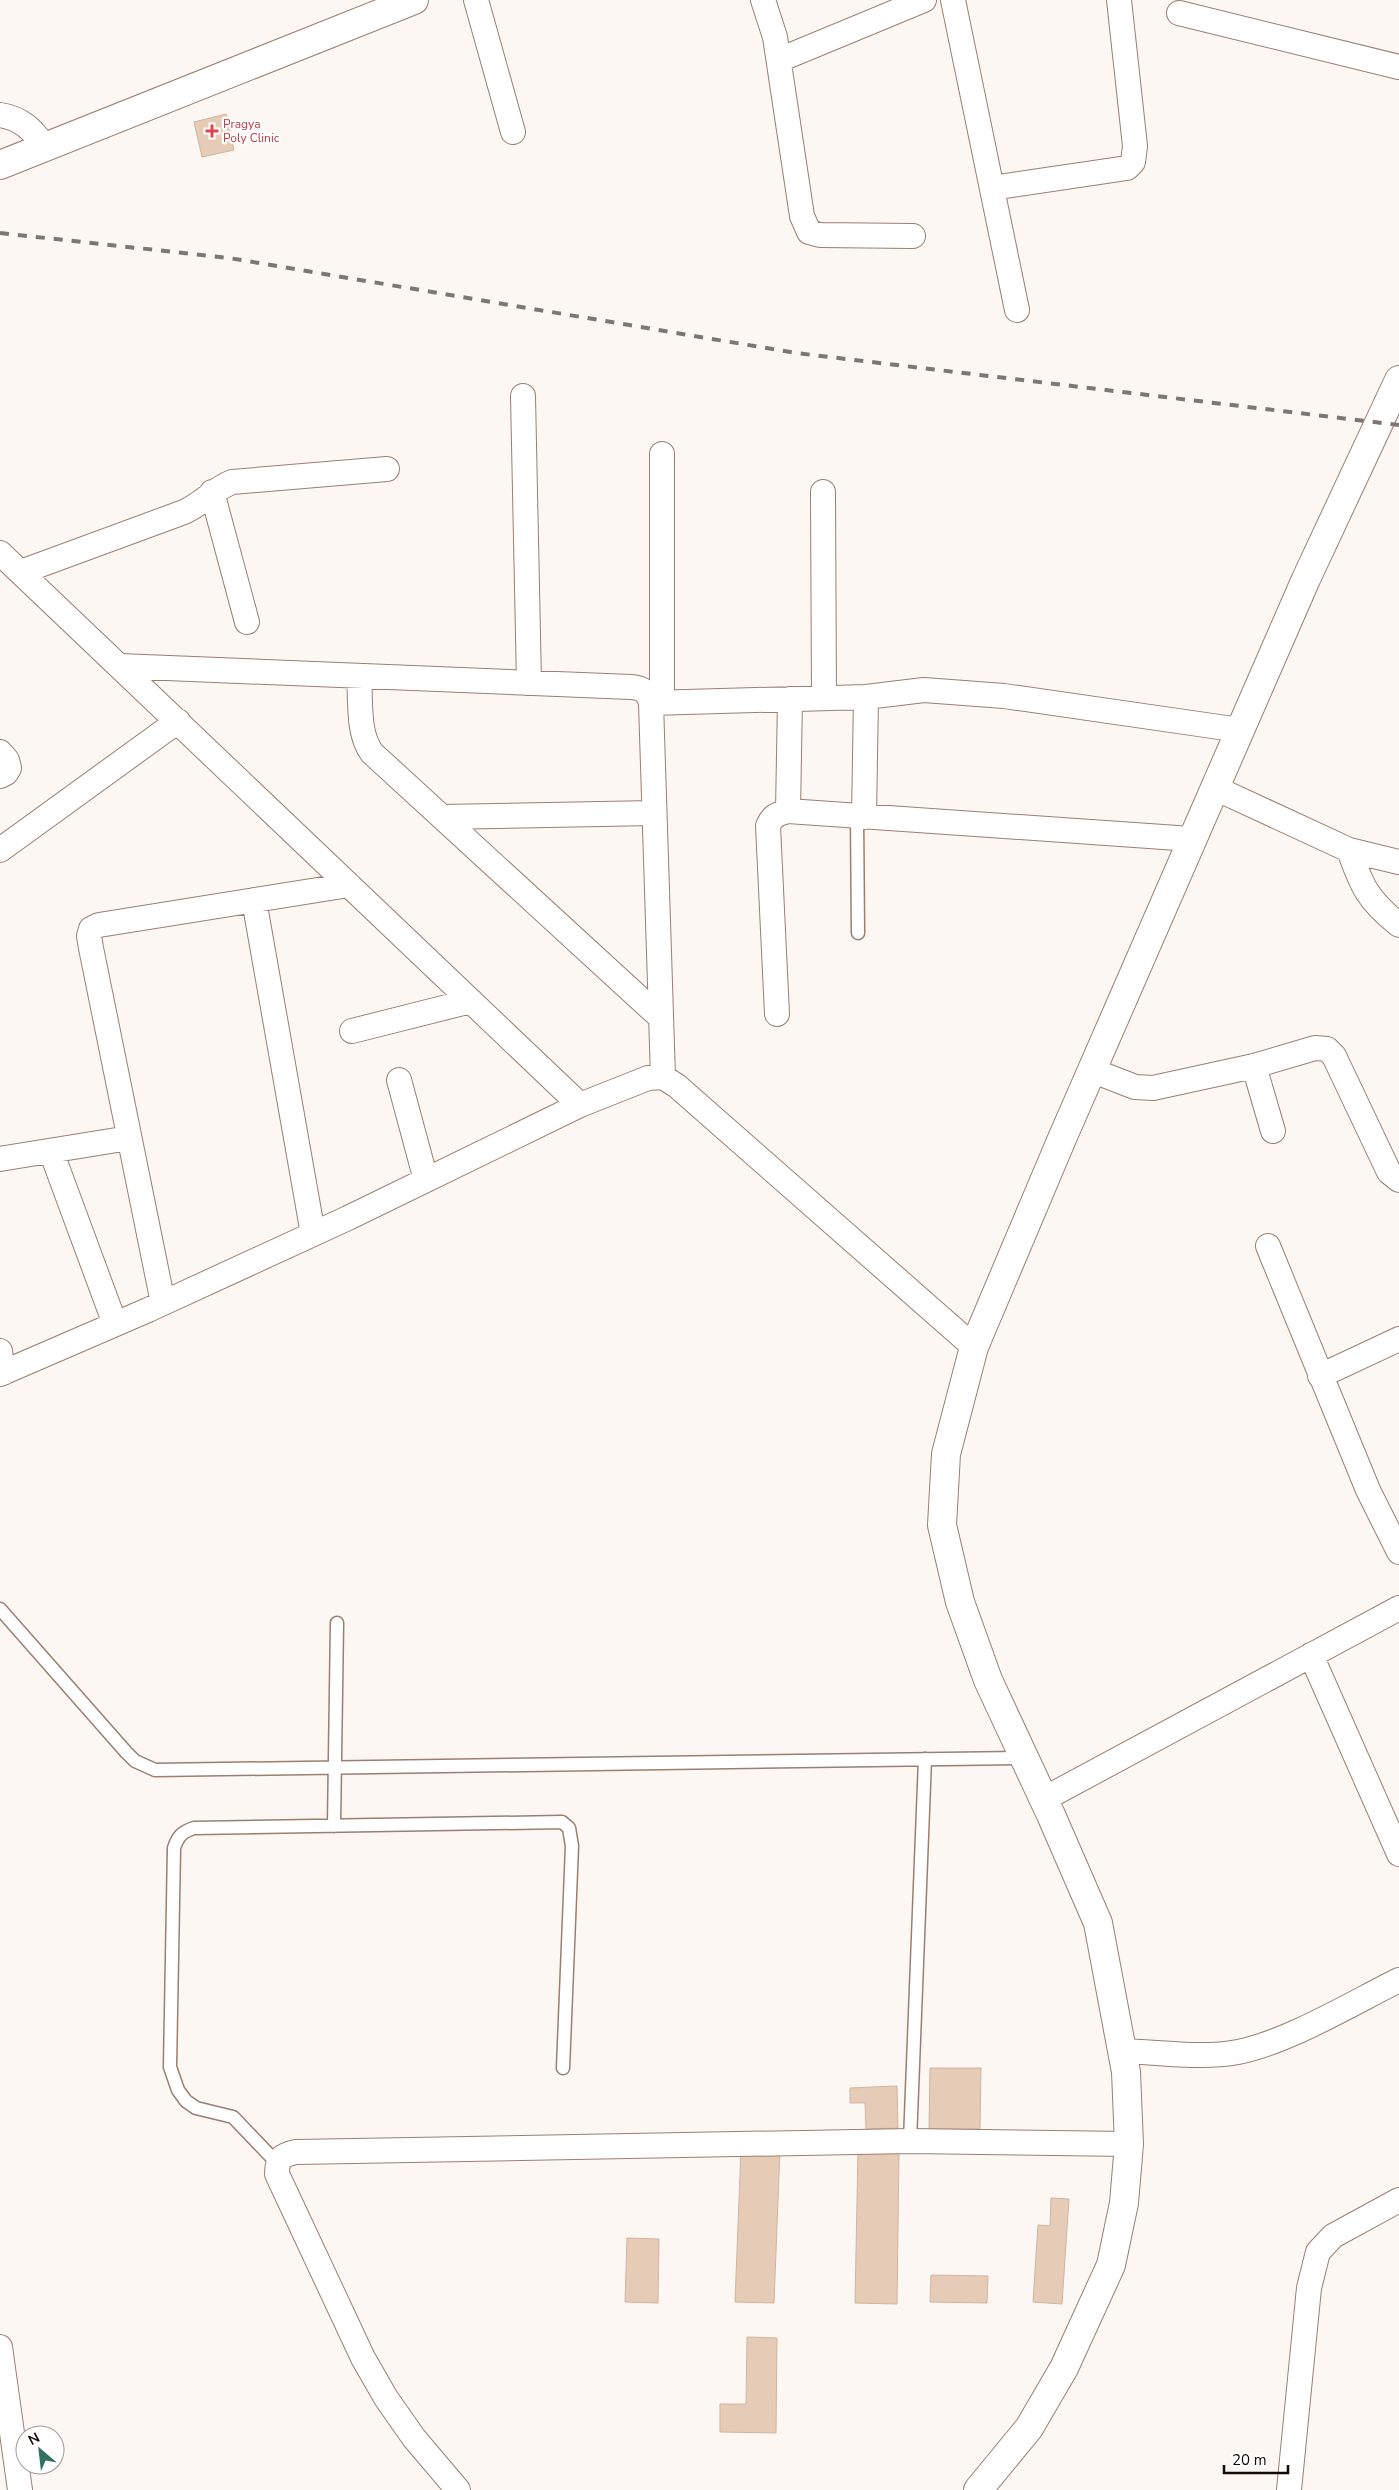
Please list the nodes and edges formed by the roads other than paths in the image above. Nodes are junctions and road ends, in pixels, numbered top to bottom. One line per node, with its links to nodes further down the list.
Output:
1 (414, 0): 12 (street)
2 (476, 0): 11 (street)
3 (762, 0): 8 (street)
4 (924, 0): 8 (street)
5 (953, 0): 14 (street)
6 (1119, 0): 14 (street)
7 (1179, 13): 9 (street)
8 (779, 60): 15 (street)
9 (1399, 67)
10 (0, 115): 12 (street)
11 (513, 132)
12 (44, 146): 13 (street)
13 (0, 165)
14 (992, 188): 16 (street)
15 (913, 236)
16 (1017, 310)
17 (1399, 380): 33 (street)
18 (523, 396): 27 (street)
19 (662, 454): 31 (street)
20 (388, 469): 21 (street)
21 (212, 492): 23 (street); 24 (street)
22 (823, 492): 29 (street)
23 (8, 565): 25 (street)
24 (247, 622)
25 (119, 666): 26 (street); 32 (street)
26 (360, 676): 27 (street); 40 (street)
27 (529, 682): 31 (street)
28 (866, 697): 29 (street); 33 (street); 39 (street)
29 (824, 698): 30 (street)
30 (790, 699): 31 (street); 37 (street)
31 (656, 703): 38 (street)
32 (178, 721): 42 (street); 45 (street)
33 (1240, 730): 36 (street)
34 (0, 752): 35 (street)
35 (0, 776)
36 (1215, 788): 41 (street); 43 (street)
37 (788, 812): 39 (street); 50 (street)
38 (654, 813): 40 (street); 51 (street)
39 (860, 816): 41 (street); 48 (lane)
40 (442, 817): 51 (street)
41 (1192, 839): 54 (street)
42 (0, 850)
43 (1349, 850): 44 (street); 47 (street)
44 (1399, 862)
45 (349, 884): 46 (street); 49 (street)
46 (254, 900): 59 (street); 64 (street)
47 (1399, 925)
48 (858, 933)
49 (471, 1001): 52 (street); 57 (street)
50 (777, 1014)
51 (661, 1018): 55 (street)
52 (352, 1031)
53 (1254, 1066): 54 (street); 58 (street); 63 (street)
54 (1091, 1070): 69 (street)
55 (663, 1077): 57 (street); 69 (street)
56 (398, 1080): 62 (street)
57 (580, 1105): 62 (street)
58 (1273, 1131)
59 (129, 1138): 60 (street); 66 (street)
60 (51, 1151): 61 (street); 67 (street)
61 (0, 1159)
62 (426, 1180): 64 (street)
63 (1399, 1180)
64 (313, 1234): 66 (street)
65 (1268, 1246): 71 (street)
66 (163, 1303): 67 (street)
67 (115, 1324): 70 (street)
68 (1399, 1339): 71 (street)
69 (974, 1346): 77 (street)
70 (1, 1366)
71 (1320, 1376): 72 (street)
72 (1399, 1552)
73 (1399, 1608): 76 (street)
74 (0, 1609): 79 (lane)
75 (337, 1623): 79 (lane)
76 (1311, 1655): 80 (street); 82 (street)
77 (1025, 1758): 78 (lane); 80 (street)
78 (925, 1760): 79 (lane); 86 (lane)
79 (336, 1767): 81 (lane)
80 (1044, 1799): 84 (street)
81 (334, 1826): 85 (lane); 88 (lane)
82 (1399, 1854)
83 (1399, 1980): 84 (street)
84 (1122, 2051): 87 (street)
85 (563, 2068)
86 (910, 2141): 87 (street); 88 (street)
87 (1129, 2144): 93 (street)
88 (277, 2163): 92 (street)
89 (1399, 2200): 94 (street)
90 (0, 2347): 91 (street)
91 (20, 2490)
92 (458, 2490)
93 (978, 2490)
94 (1290, 2490)

